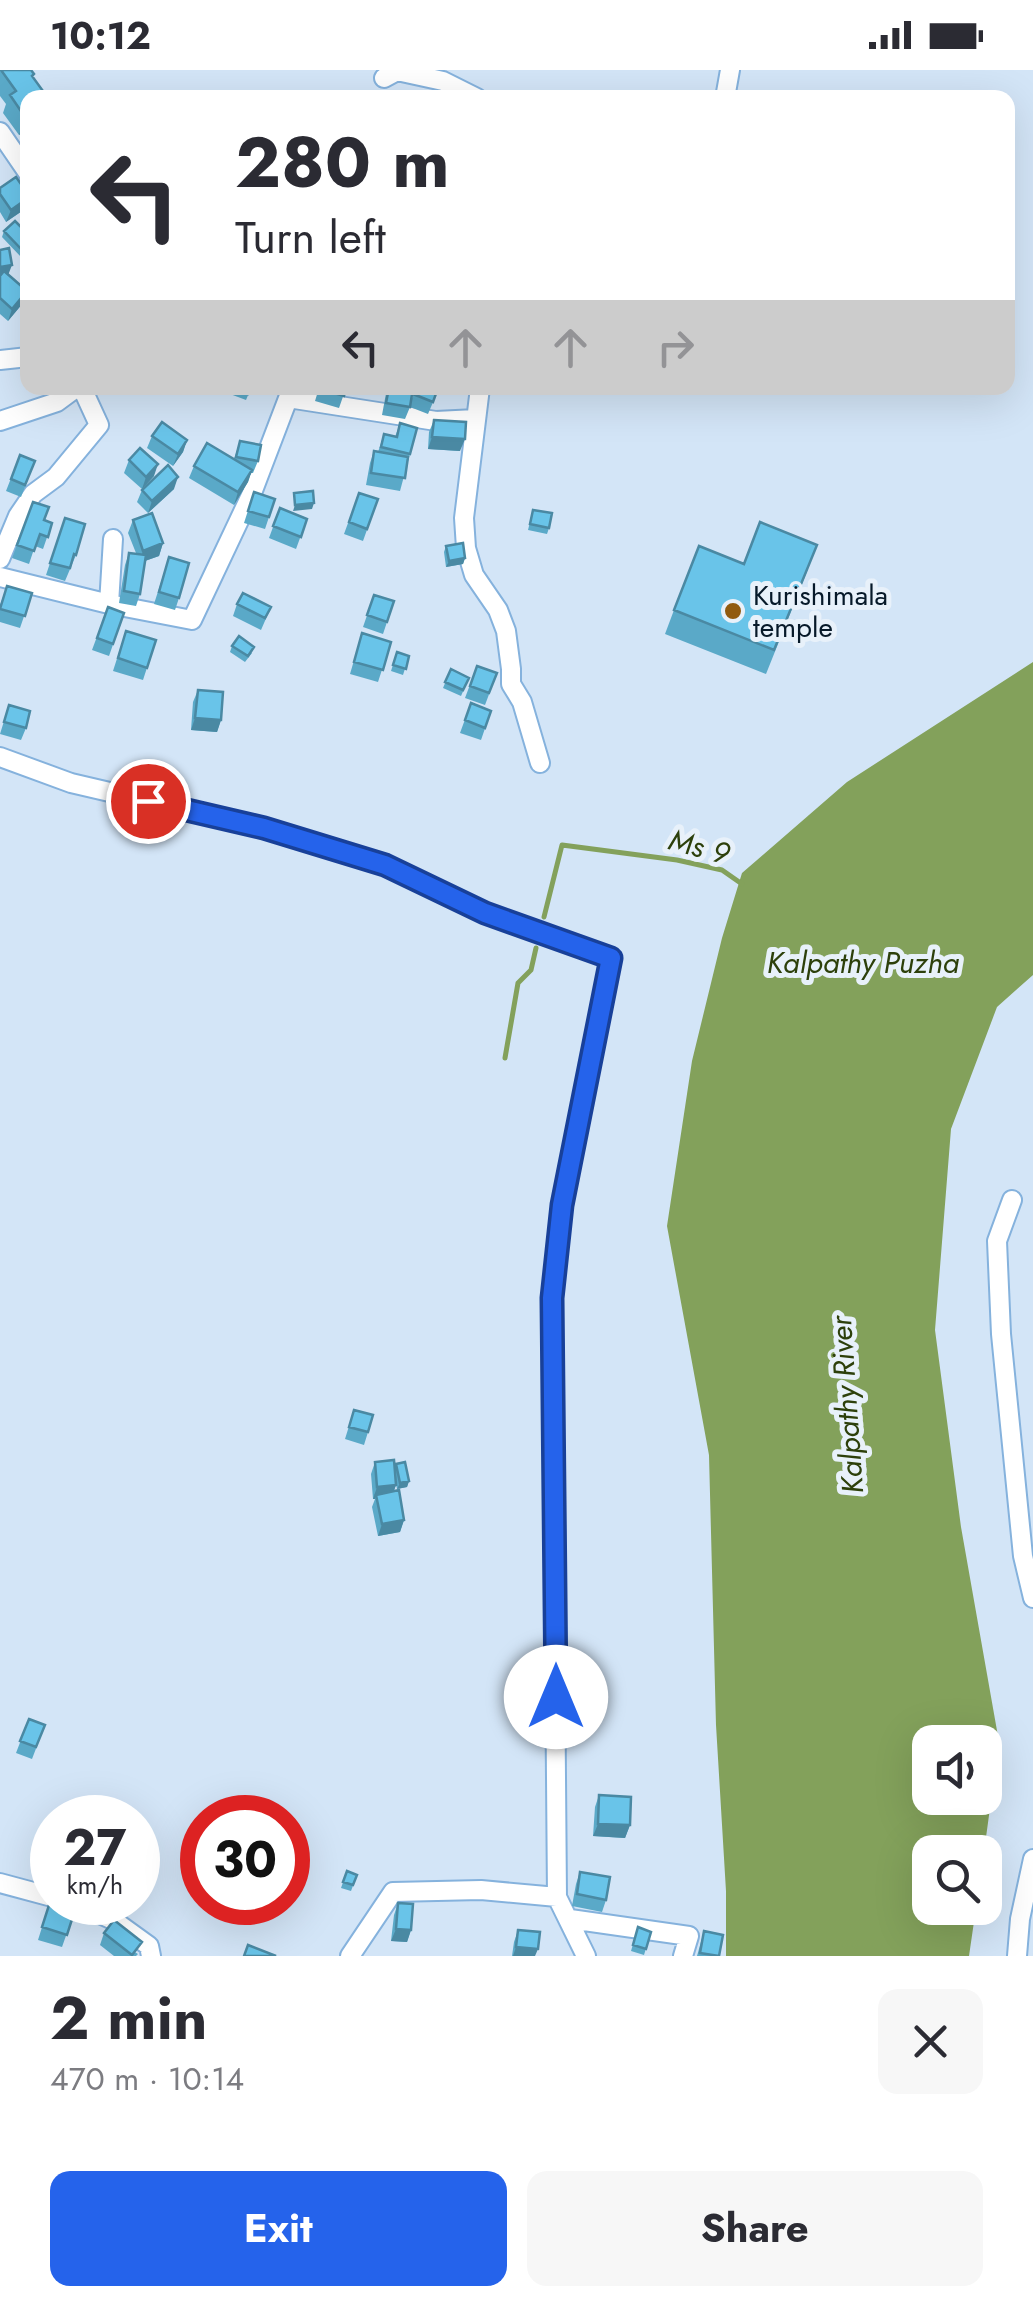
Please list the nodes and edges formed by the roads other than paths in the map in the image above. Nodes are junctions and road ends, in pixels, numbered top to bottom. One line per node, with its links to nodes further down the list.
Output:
1 (382, 74): 2 (street)
2 (460, 90)
3 (0, 132): 4 (street)
4 (20, 161)
5 (68, 395): 11 (street)
6 (83, 395): 13 (street)
7 (289, 395): 15 (street)
8 (301, 395): 10 (street)
9 (479, 395): 10 (street)
10 (476, 419): 17 (street)
11 (0, 421)
12 (114, 539): 15 (street)
13 (0, 559)
14 (0, 578): 15 (street)
15 (109, 604)
16 (0, 757): 23 (street)
17 (540, 763)
18 (1012, 1200): 19 (street)
19 (1033, 1598)
20 (1033, 1859): 30 (street)
21 (0, 1882): 22 (street)
22 (30, 1891)
23 (557, 1897): 24 (street); 27 (street)
24 (570, 1919): 28 (street); 29 (street)
25 (120, 1925): 26 (street)
26 (151, 1956)
27 (350, 1956)
28 (586, 1956)
29 (683, 1956)
30 (1016, 1956)

